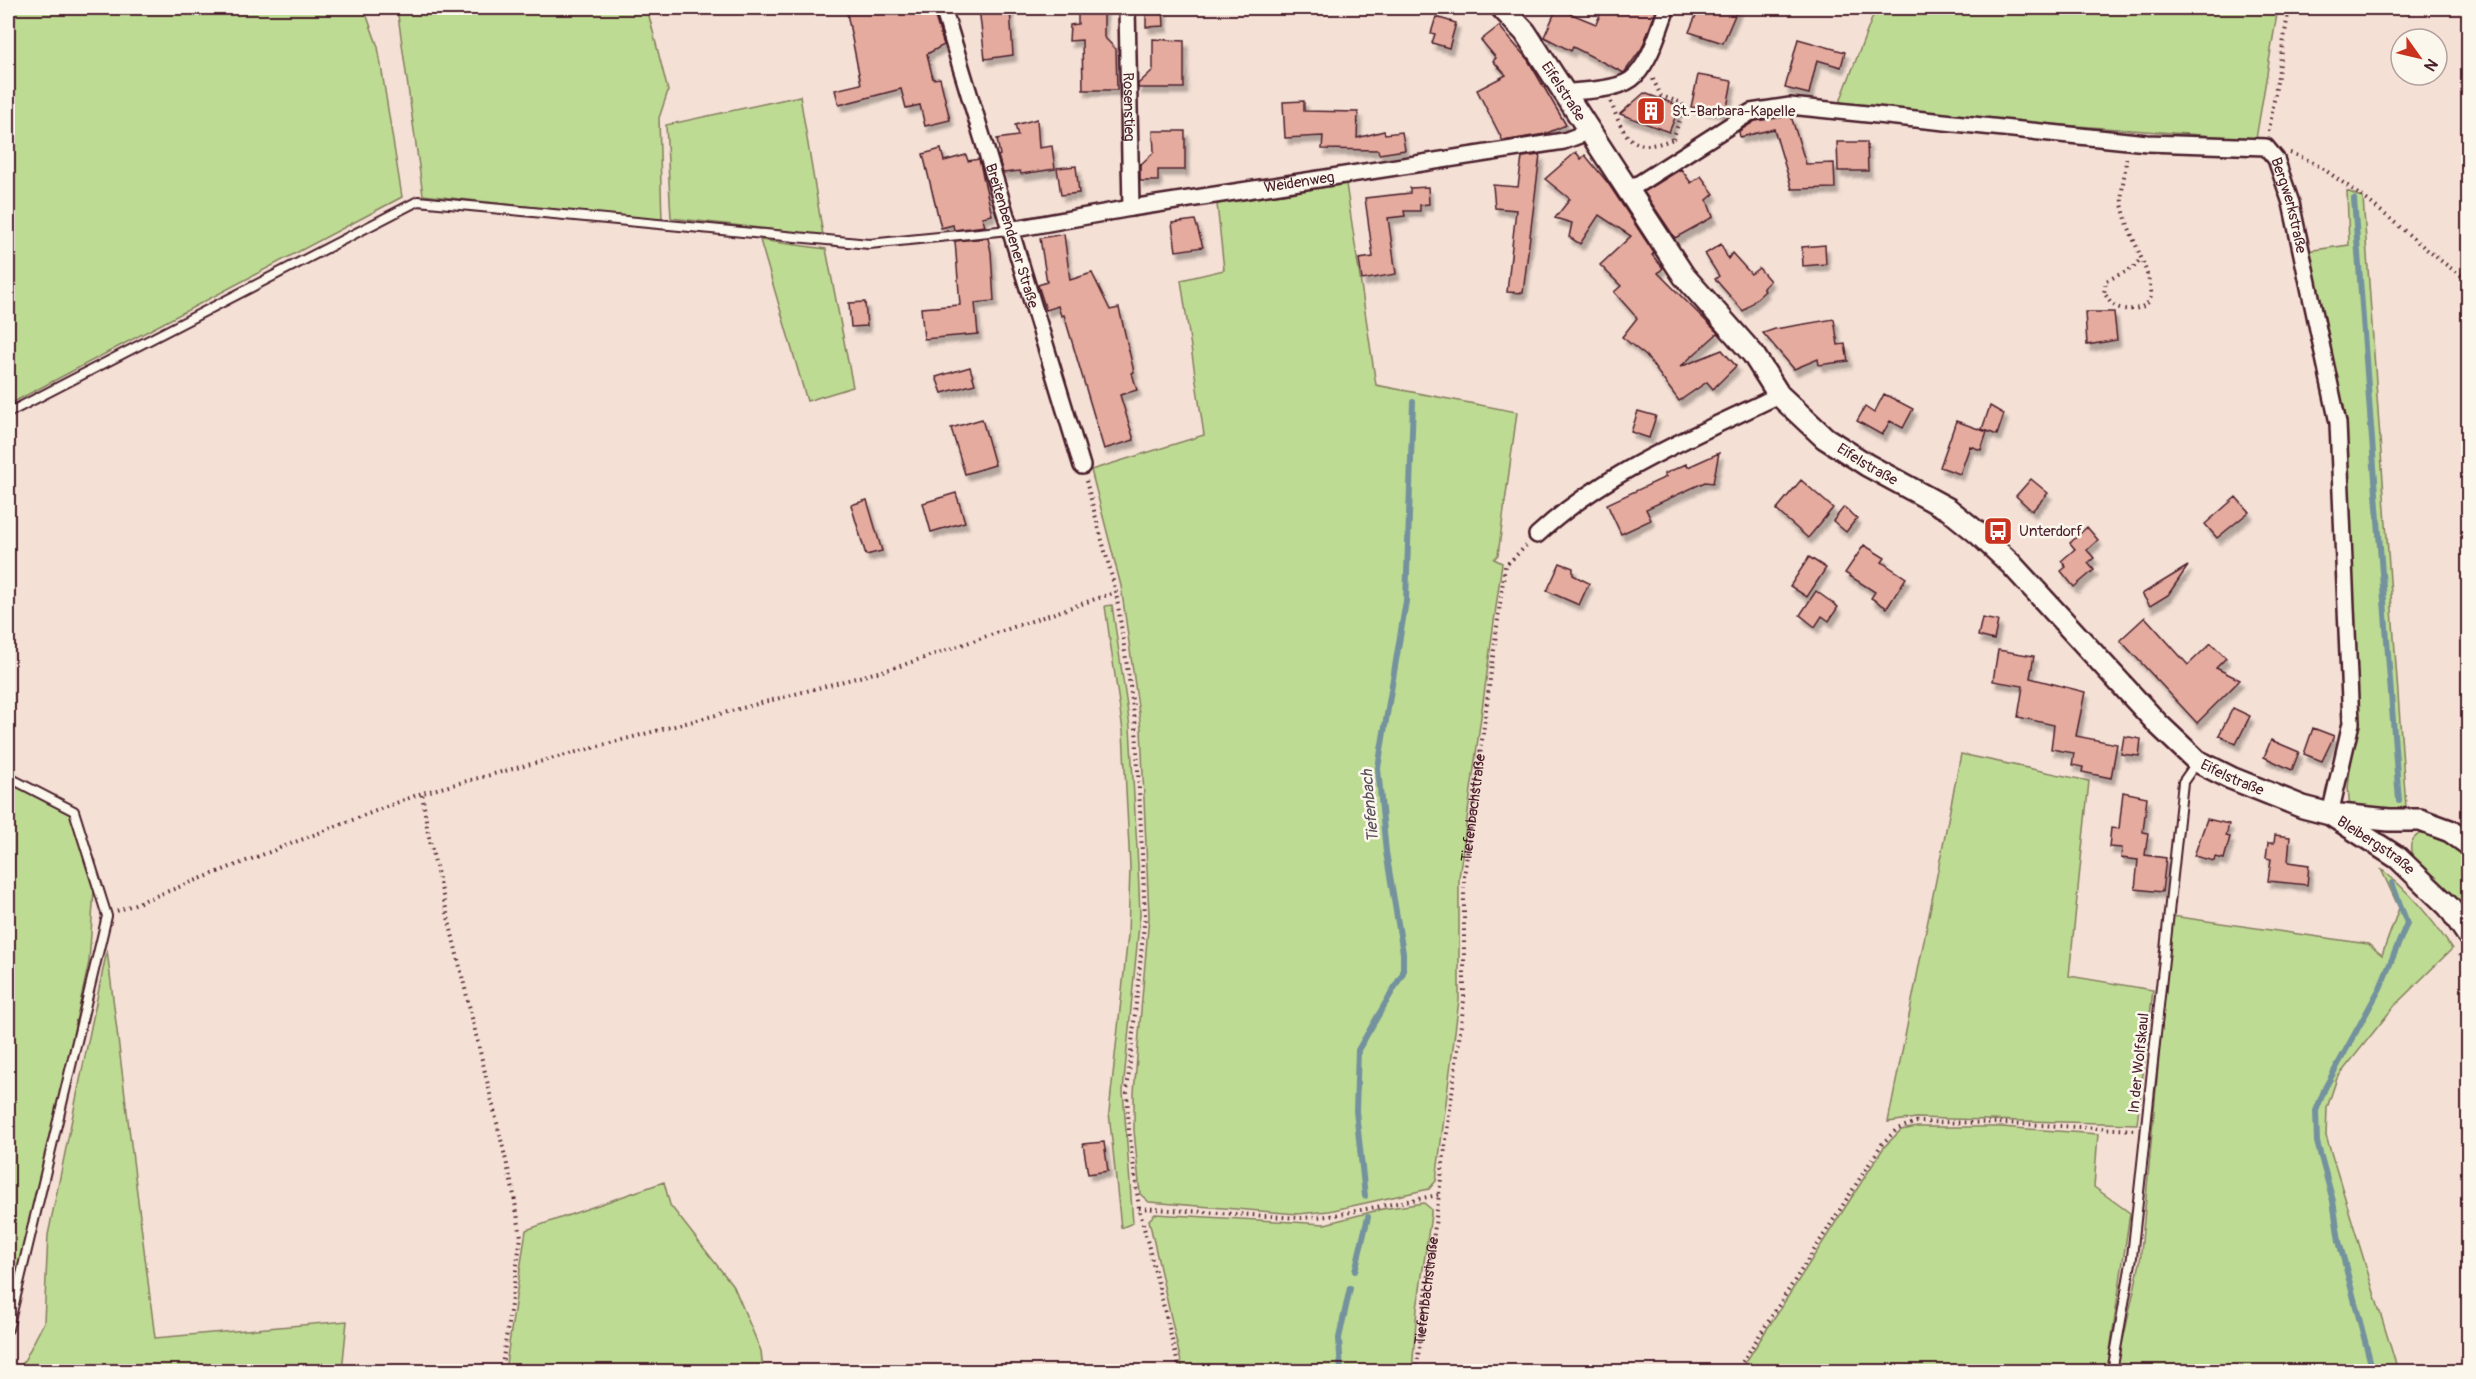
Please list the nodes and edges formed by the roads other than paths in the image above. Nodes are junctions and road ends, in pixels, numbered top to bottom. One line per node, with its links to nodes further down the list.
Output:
1 (942, 8): 9 (street, Breitenbendener Straße)
2 (1127, 8): 8 (street, Rosenstieg)
3 (1502, 8): 5 (street, Eifelstraße)
4 (1667, 8): 5 (street)
5 (1563, 93): 6 (street, Eifelstraße)
6 (1588, 132): 7 (street, Eifelstraße); 8 (street, Weidenweg)
7 (1629, 190): 10 (street, Eifelstraße); 16 (street, Bergwerkstraße)
8 (1131, 208): 9 (street, Weidenweg)
9 (1009, 230): 11 (lane); 12 (street, Breitenbendener Straße)
10 (1779, 395): 13 (street); 14 (street, Eifelstraße)
11 (8, 413)
12 (1082, 466)
13 (1538, 535)
14 (2197, 761): 16 (street, Eifelstraße); 24 (lane, In der Wolfskaul)
15 (8, 777): 23 (lane)
16 (2330, 814): 17 (street, Bleibergstraße); 19 (street, Bleibergstraße)
17 (2420, 820): 18 (street, Bleibergstraße); 19 (street)
18 (2469, 844)
19 (2398, 858): 20 (street, Bleibergstraße)
20 (2449, 907): 21 (street); 22 (street, Bleibergstraße)
21 (2469, 918)
22 (2469, 935)
23 (8, 1329)
24 (2112, 1371)

